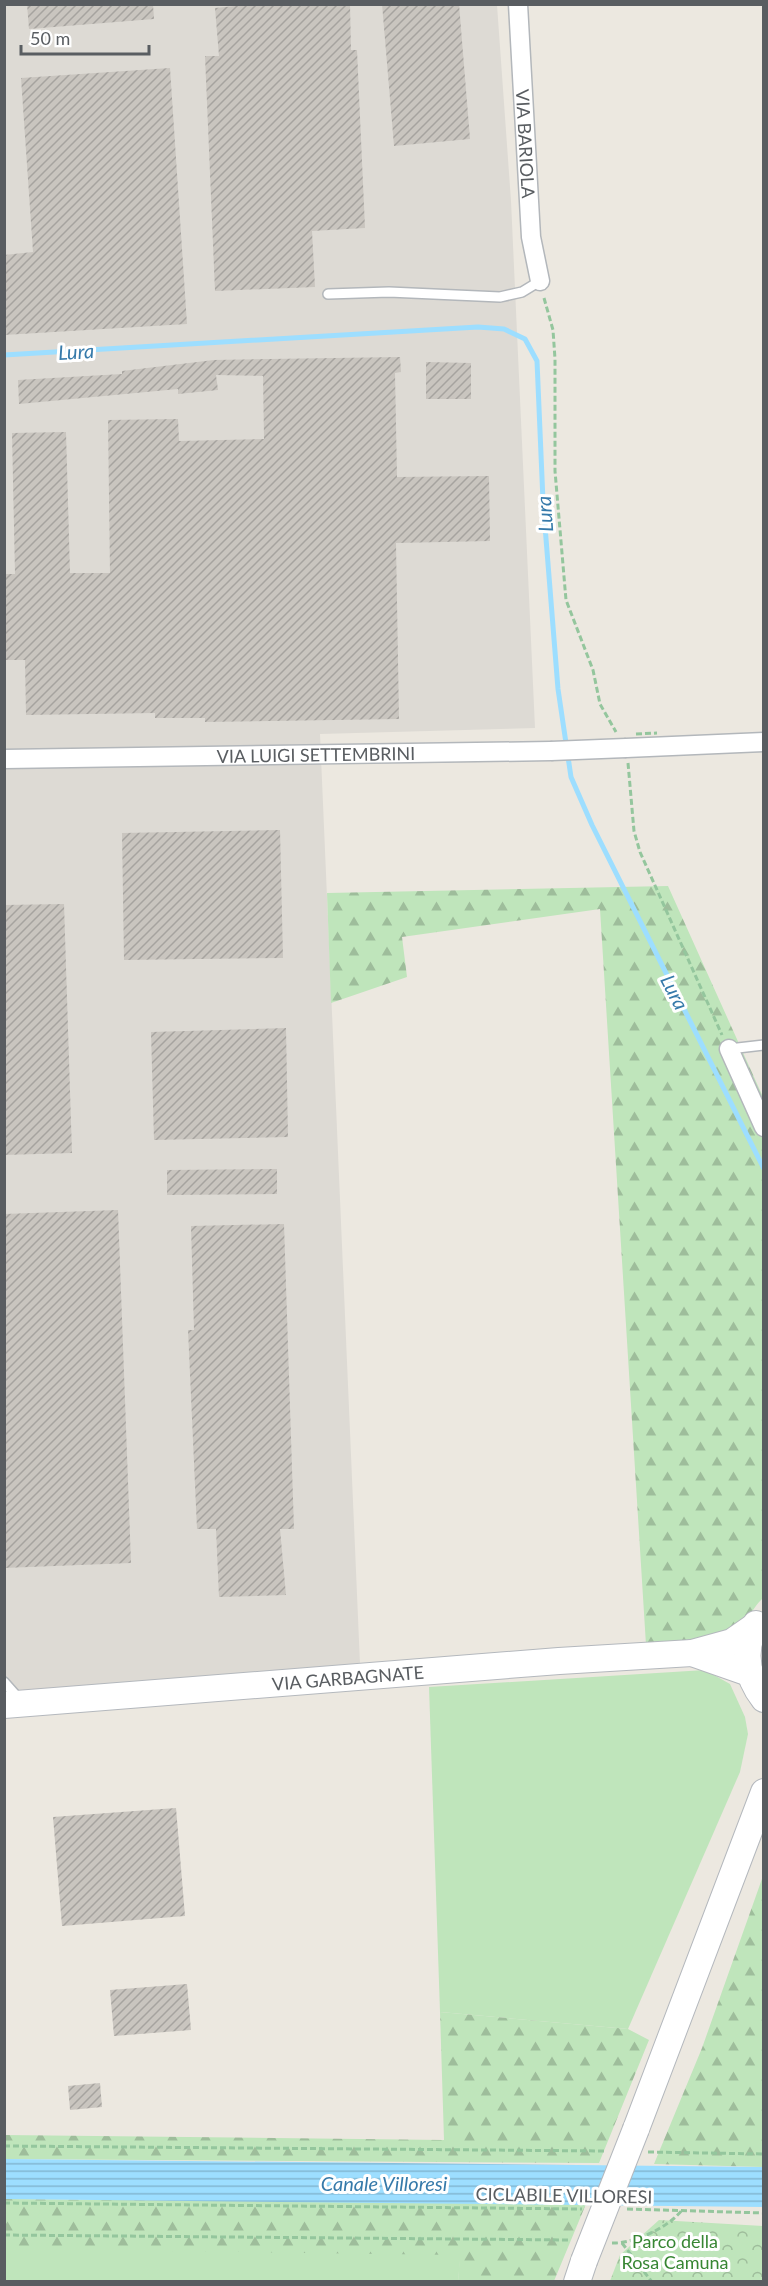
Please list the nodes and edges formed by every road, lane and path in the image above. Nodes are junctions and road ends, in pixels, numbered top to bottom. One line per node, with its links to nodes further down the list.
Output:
1 (518, 4): 2 (street, VIA BARIOLA)
2 (540, 281): 3 (lane); 4 (path)
3 (328, 294)
4 (592, 670)
5 (764, 742): 6 (street, VIA LUIGI SETTEMBRINI, bridge)
6 (4, 759)
7 (640, 852): 9 (path)
8 (764, 1045): 9 (lane)
9 (729, 1049): 10 (street)
10 (764, 1127)
11 (759, 1620): 12 (street, VIA GARBAGNATE); 13 (street)
12 (692, 1653): 13 (street, VIA GARBAGNATE); 16 (street, VIA GARBAGNATE)
13 (749, 1673): 15 (street)
14 (4, 1682): 16 (lane)
15 (764, 1699)
16 (14, 1705)
17 (764, 1792): 18 (street)
18 (637, 2140): 21 (path); 30 (street, bridge)
19 (4, 2146): 20 (path)
20 (614, 2151)
21 (764, 2154)
22 (4, 2203): 23 (path, CICLABILE VILLORESI)
23 (586, 2209)
24 (622, 2209): 25 (path, CICLABILE VILLORESI)
25 (682, 2210): 26 (path, CICLABILE VILLORESI); 29 (path)
26 (764, 2212)
27 (4, 2235): 30 (path)
28 (602, 2242): 29 (path)
29 (622, 2243): 31 (path)
30 (578, 2261)
31 (652, 2282)

